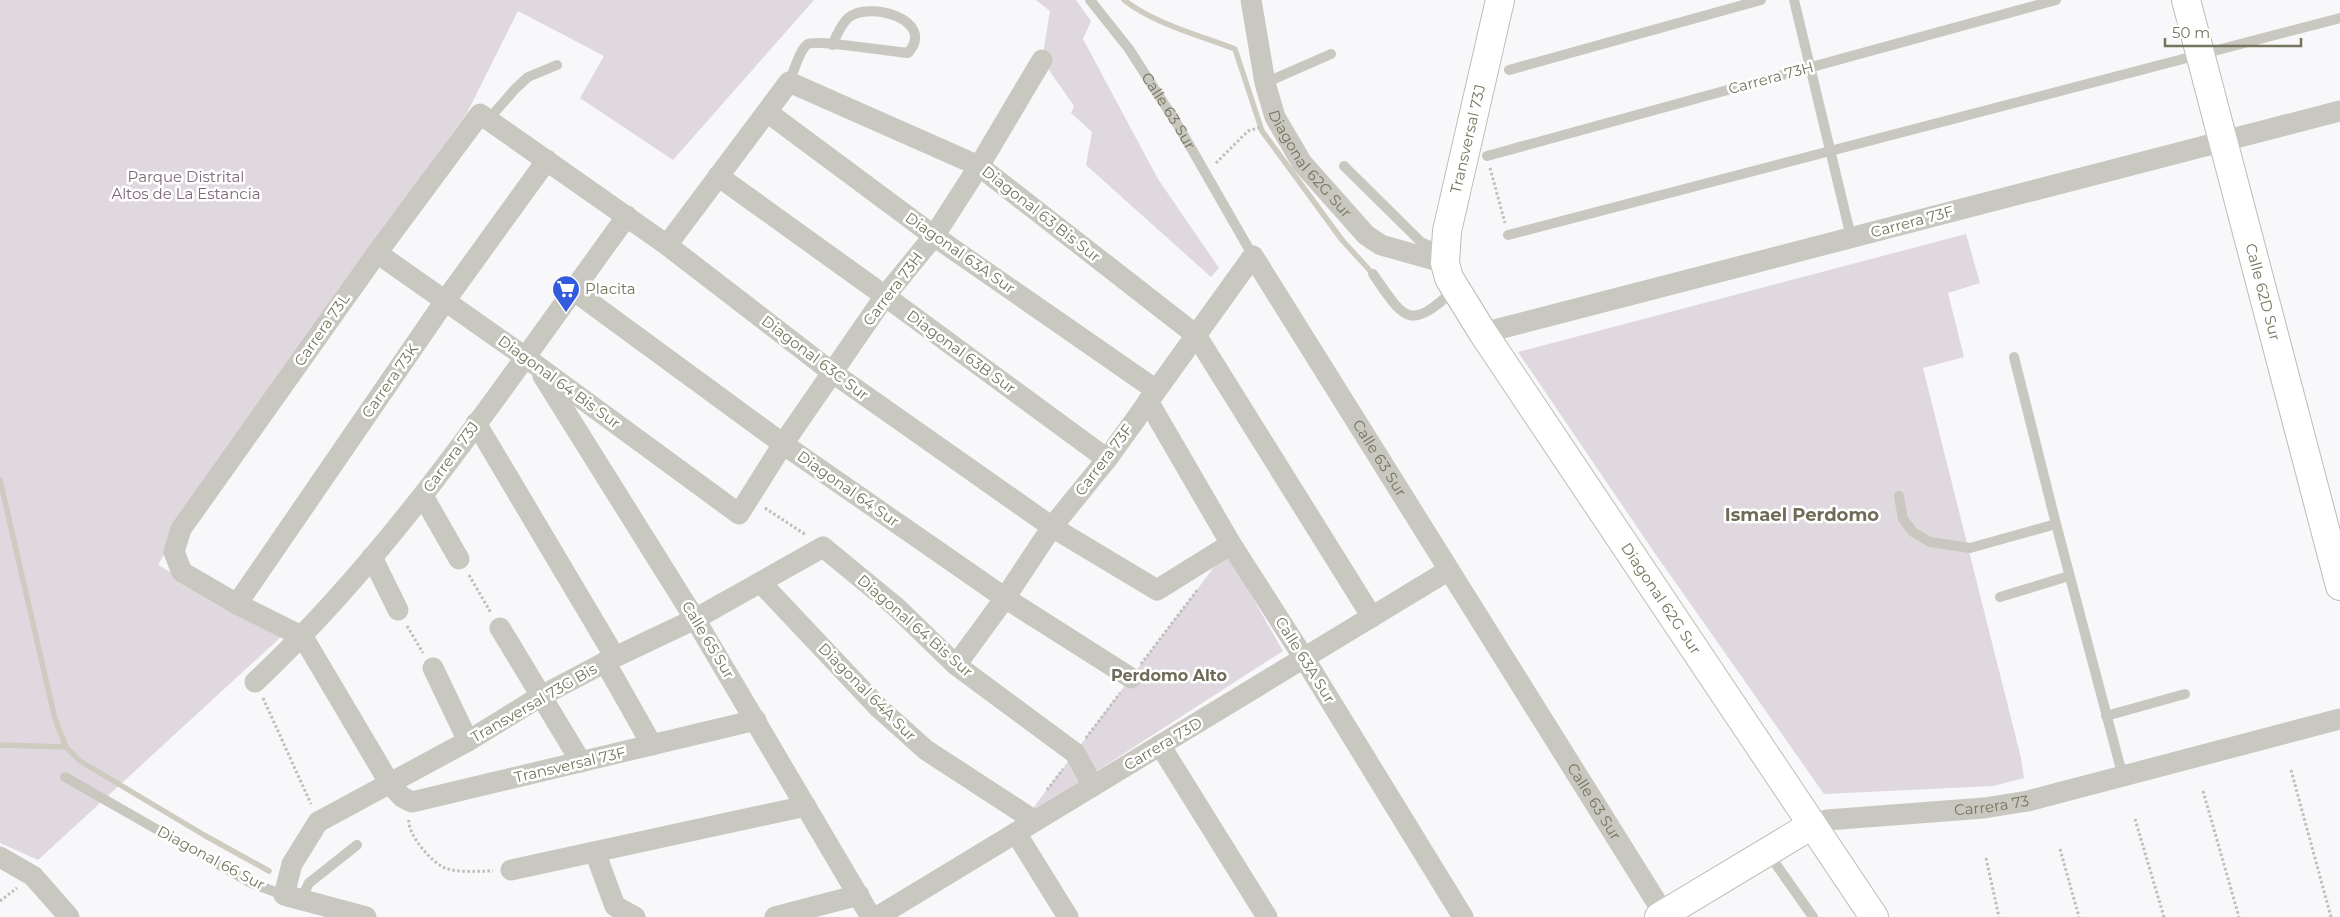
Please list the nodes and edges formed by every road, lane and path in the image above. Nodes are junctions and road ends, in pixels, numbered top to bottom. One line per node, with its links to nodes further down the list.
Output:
1 (1090, 0): 28 (lane, Calle 63 Sur)
2 (1251, 0): 17 (street, Diagonal 62G Sur)
3 (1500, 0): 37 (street, Transversal 73J)
4 (1762, 0): 15 (lane)
5 (1794, 0): 14 (lane)
6 (2056, 0): 14 (lane, Carrera 73H)
7 (2186, 0): 11 (street, Calle 62D Sur)
8 (2340, 18): 11 (lane)
9 (832, 45): 9 (lane); 16 (lane)
10 (1331, 54): 17 (lane)
11 (2200, 56): 22 (street, Calle 62D Sur); 23 (lane)
12 (1042, 60): 26 (street, Carrera 73H)
13 (557, 65): 20 (lane)
14 (1810, 67): 23 (lane); 24 (lane, Carrera 73H)
15 (1509, 70)
16 (789, 82): 19 (street); 26 (street, Diagonal 63 Bis Sur)
17 (1265, 83): 37 (street, Diagonal 62G Sur)
18 (2340, 111): 22 (street, Carrera 73F)
19 (767, 112): 29 (street); 32 (street, Diagonal 63A Sur)
20 (484, 117): 25 (street, Diagonal 63C Sur); 35 (street, Carrera 73L)
21 (1248, 131): 28 (path)
22 (2223, 141): 33 (street, Carrera 73F); 63 (street, Calle 62D Sur)
23 (1830, 151): 31 (lane); 33 (lane)
24 (1487, 156): 31 (path)
25 (547, 160): 30 (street, Diagonal 63C Sur); 41 (street, Carrera 73K)
26 (980, 166): 32 (street, Carrera 73H); 43 (street, Diagonal 63 Bis Sur)
27 (1344, 166): 37 (lane)
28 (1206, 173): 36 (lane, Calle 63 Sur)
29 (718, 176): 34 (street); 40 (street, Diagonal 63B Sur)
30 (627, 216): 34 (street, Diagonal 63C Sur); 39 (street, Carrera 73J)
31 (1508, 235)
32 (934, 236): 40 (street, Carrera 73H); 47 (street, Diagonal 63A Sur)
33 (1851, 237): 42 (street, Carrera 73F)
34 (667, 245): 46 (street, Diagonal 63C Sur)
35 (377, 253): 41 (street, Diagonal 64 Bis Sur); 66 (street, Carrera 73L)
36 (1253, 256): 43 (street, Carrera 73F); 60 (street, Calle 63 Sur)
37 (1449, 271): 38 (lane); 42 (street, Diagonal 62G Sur)
38 (1372, 274)
39 (573, 290): 45 (street, Carrera 73J); 49 (street, Diagonal 64 Sur)
40 (885, 296): 46 (street, Carrera 73H); 50 (street, Diagonal 63B Sur)
41 (445, 301): 45 (street, Diagonal 64 Bis Sur); 66 (street, Carrera 73K)
42 (1483, 333): 98 (street, Diagonal 62G Sur)
43 (1196, 335): 47 (street, Carrera 73F); 68 (street, Diagonal 63 Bis Sur)
44 (2014, 358): 54 (lane)
45 (531, 362): 48 (street, Carrera 73J); 53 (street, Diagonal 64 Bis Sur); 69 (street, Calle 65 Sur)
46 (833, 374): 49 (street, Carrera 73H); 55 (street, Diagonal 63C Sur)
47 (1152, 396): 50 (street, Carrera 73F); 56 (street, Calle 63A Sur)
48 (476, 423): 51 (street, Carrera 73J); 73 (street)
49 (783, 444): 53 (street, Carrera 73H); 65 (street, Diagonal 64 Sur)
50 (1107, 459): 55 (street, Carrera 73F)
51 (423, 496): 58 (street, Carrera 73J); 59 (street)
52 (1899, 496): 54 (lane)
53 (745, 506): 57 (path)
54 (2056, 524): 61 (lane)
55 (1052, 527): 56 (street, Diagonal 63C Sur); 65 (street, Carrera 73F)
56 (1231, 544): 72 (street, Calle 63A Sur)
57 (823, 547): 62 (street, Transversal 73G Bis); 74 (street, Diagonal 64 Bis Sur)
58 (372, 557): 67 (street); 71 (street, Carrera 73J)
59 (459, 560): 70 (path)
60 (1449, 570): 68 (street, Carrera 73D); 109 (street, Calle 63 Sur)
61 (2069, 576): 64 (lane); 80 (lane)
62 (761, 583): 69 (street, Transversal 73G Bis); 96 (street, Diagonal 64A Sur)
63 (2340, 586)
64 (2000, 597)
65 (1005, 598): 74 (street, Carrera 73F); 76 (street, Diagonal 64 Sur)
66 (237, 604): 71 (street)
67 (398, 610): 75 (path)
68 (1372, 617): 72 (street, Carrera 73D)
69 (695, 619): 73 (street, Transversal 73G Bis); 82 (street, Calle 65 Sur)
70 (500, 628): 79 (street)
71 (303, 637): 77 (street, Carrera 73J); 90 (street)
72 (1304, 658): 85 (street, Carrera 73D); 118 (street, Calle 63A Sur)
73 (610, 660): 79 (street, Transversal 73G Bis); 84 (street)
74 (956, 664): 91 (street, Diagonal 64 Bis Sur)
75 (432, 668): 83 (street)
76 (1131, 678)
77 (255, 682): 97 (path)
78 (2185, 694): 80 (lane)
79 (541, 696): 83 (street, Transversal 73G Bis); 86 (street)
80 (2106, 716): 89 (lane)
81 (2340, 719): 89 (street, Carrera 73)
82 (756, 720): 84 (street, Transversal 73F); 94 (street, Calle 65 Sur)
83 (468, 740): 90 (street, Transversal 73G Bis)
84 (652, 745): 86 (street, Transversal 73F)
85 (1160, 746): 91 (street, Carrera 73D); 117 (street)
86 (581, 762): 93 (street, Transversal 73F)
87 (2291, 770): 125 (path)
88 (65, 776): 108 (lane, Diagonal 66 Sur)
89 (2123, 777): 98 (street, Carrera 73)
90 (390, 784): 93 (street); 97 (street, Transversal 73G Bis)
91 (1093, 786): 96 (street, Carrera 73D)
92 (2202, 791): 124 (path)
93 (412, 802): 106 (path)
94 (806, 806): 102 (street); 107 (street, Calle 65 Sur)
95 (2135, 819): 123 (path)
96 (1035, 821): 99 (street, Carrera 73D)
97 (318, 822): 108 (street)
98 (1812, 825): 103 (street, Carrera 73); 120 (street, Diagonal 62G Sur)
99 (1016, 833): 115 (street, Carrera 73D); 116 (street)
100 (357, 845): 108 (lane)
101 (2060, 849): 122 (path)
102 (595, 852): 106 (street); 112 (street)
103 (1767, 852): 109 (street, Carrera 73); 119 (lane)
104 (0, 857): 110 (street)
105 (1986, 858): 121 (path)
106 (511, 870)
107 (858, 895): 113 (street); 114 (street, Calle 65 Sur)
108 (293, 897): 111 (street, Diagonal 66 Sur)
109 (1663, 916)
110 (69, 917)
111 (366, 917)
112 (635, 917)
113 (775, 917)
114 (871, 917)
115 (877, 917)
116 (1068, 917)
117 (1267, 917)
118 (1463, 917)
119 (1813, 917)
120 (1874, 917)
121 (1999, 917)
122 (2079, 917)
123 (2164, 917)
124 (2239, 917)
125 (2331, 917)

